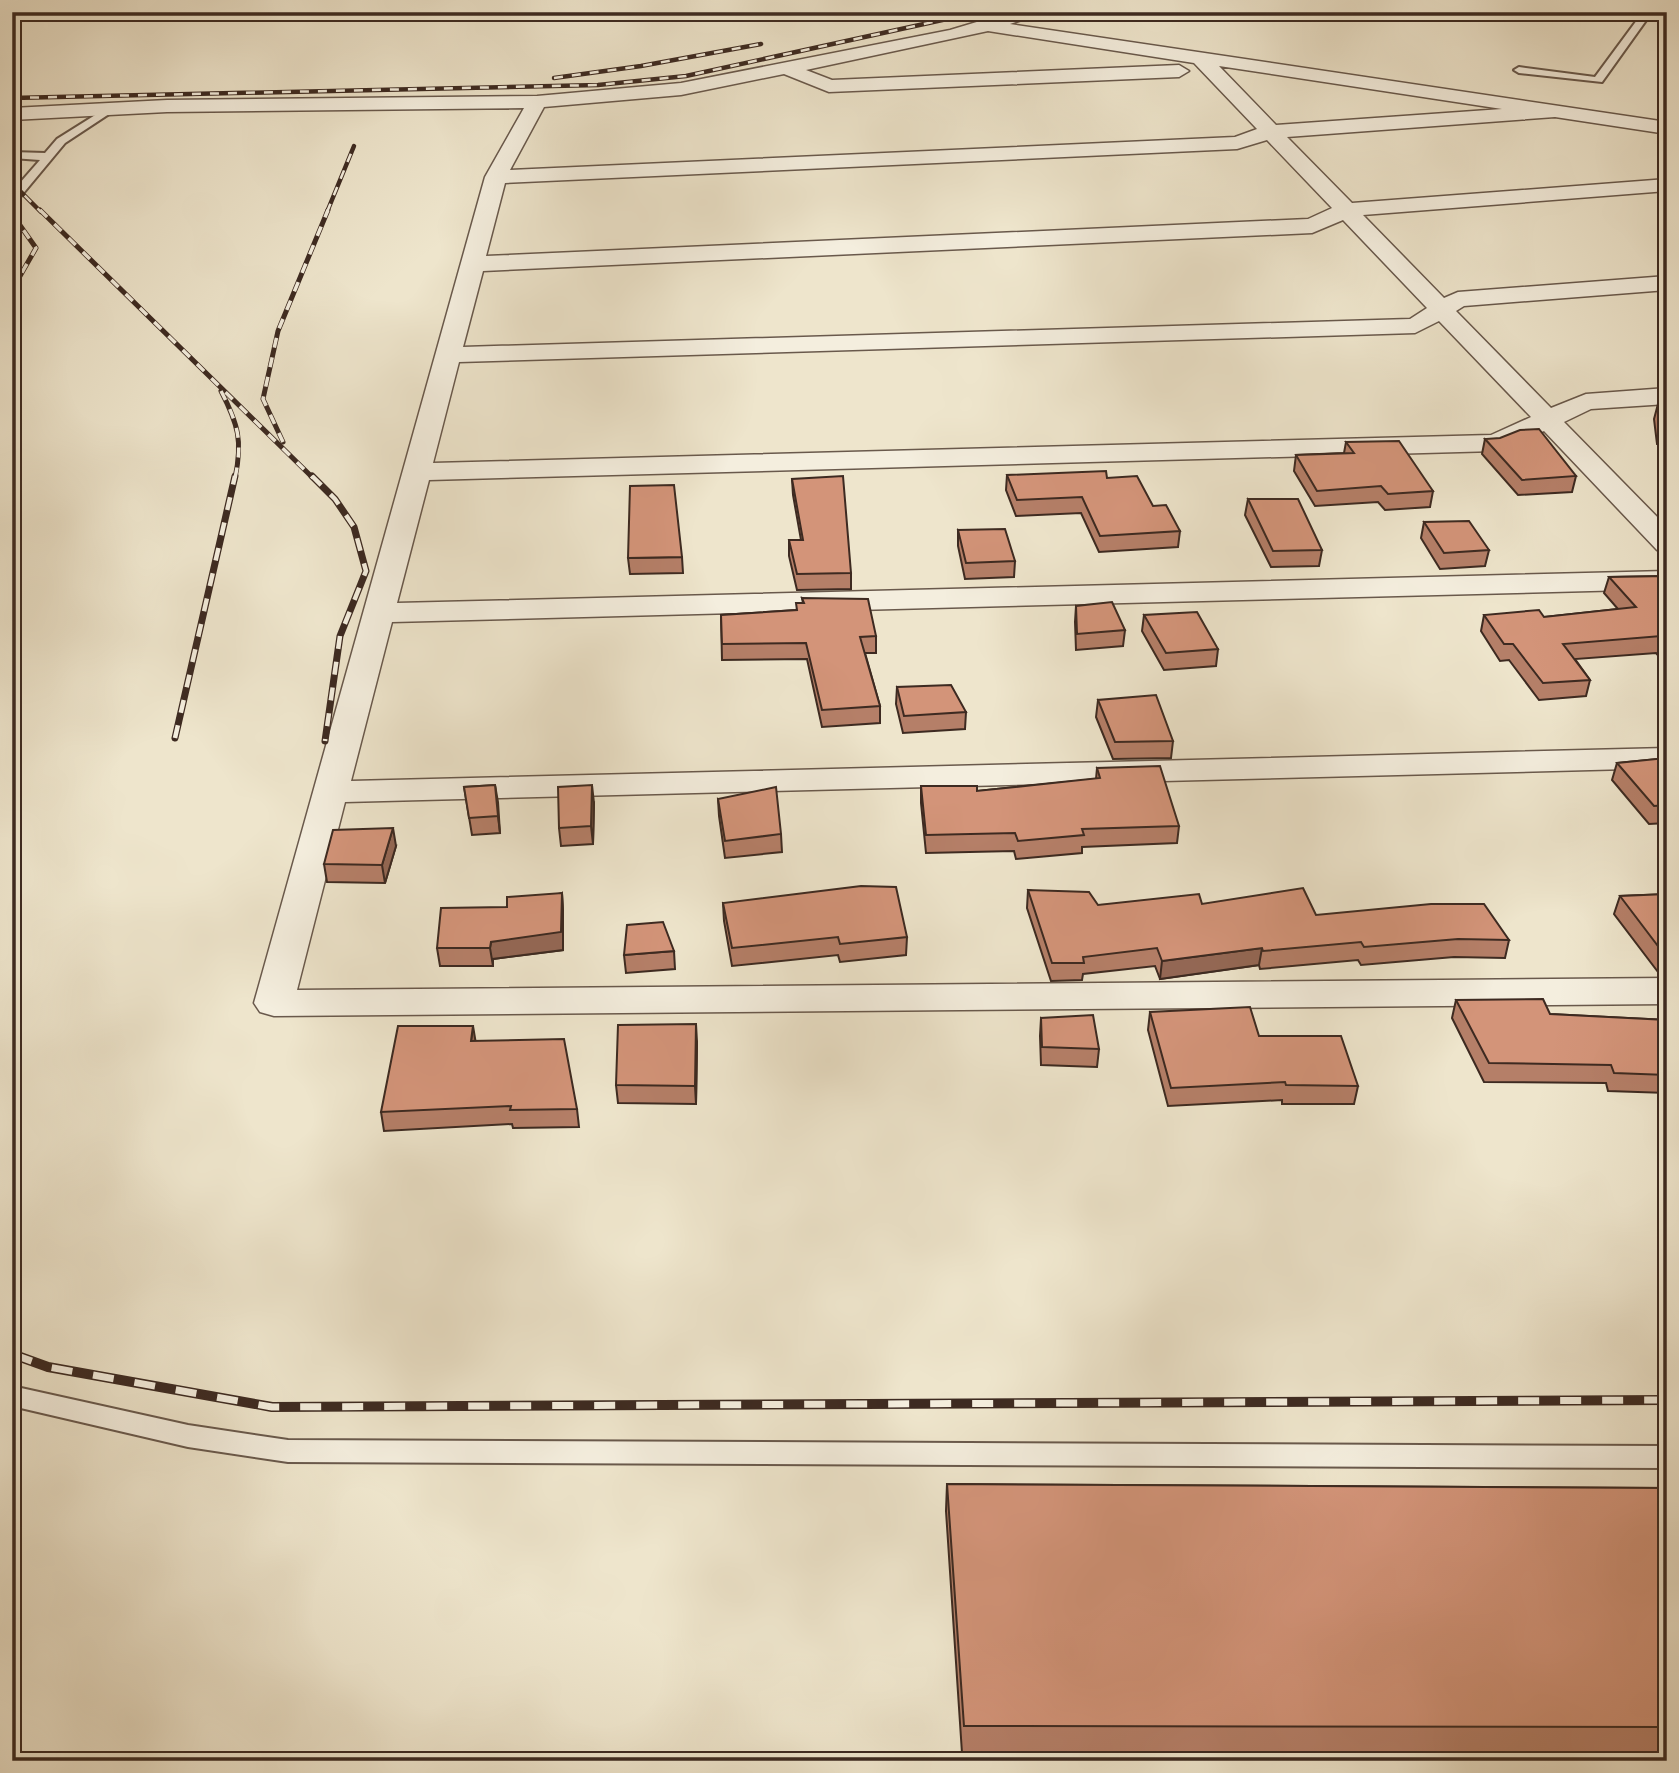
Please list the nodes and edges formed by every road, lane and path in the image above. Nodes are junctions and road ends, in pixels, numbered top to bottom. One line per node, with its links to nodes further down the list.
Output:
1 (1028, 12): 3 (street)
2 (1648, 12): 6 (lane)
3 (987, 26): 4 (street); 5 (street)
4 (1205, 64): 5 (street); 9 (street); 12 (street)
5 (784, 67): 7 (street)
6 (1519, 69)
7 (537, 103): 8 (street); 15 (street)
8 (108, 110): 10 (street); 14 (lane)
9 (1559, 111): 11 (street); 12 (street)
10 (12, 114)
11 (1667, 128)
12 (1270, 132): 15 (street); 18 (street)
13 (12, 155): 14 (lane)
14 (48, 157): 17 (lane)
15 (496, 177): 19 (street)
16 (1667, 185): 18 (street)
17 (12, 200)
18 (1346, 210): 19 (street); 21 (street)
19 (473, 264): 22 (street)
20 (1667, 283): 21 (street)
21 (1443, 311): 22 (street); 24 (street)
22 (448, 355): 25 (street)
23 (1667, 396): 24 (street)
24 (1546, 418): 25 (street); 26 (street)
25 (417, 472): 29 (street)
26 (1656, 522): 27 (street)
27 (1667, 544)
28 (1667, 580): 29 (street)
29 (379, 613): 31 (street)
30 (1667, 758): 31 (street)
31 (330, 792): 32 (street)
32 (1667, 991)
33 (12, 1396): 34 (lane)
34 (1667, 1457)

